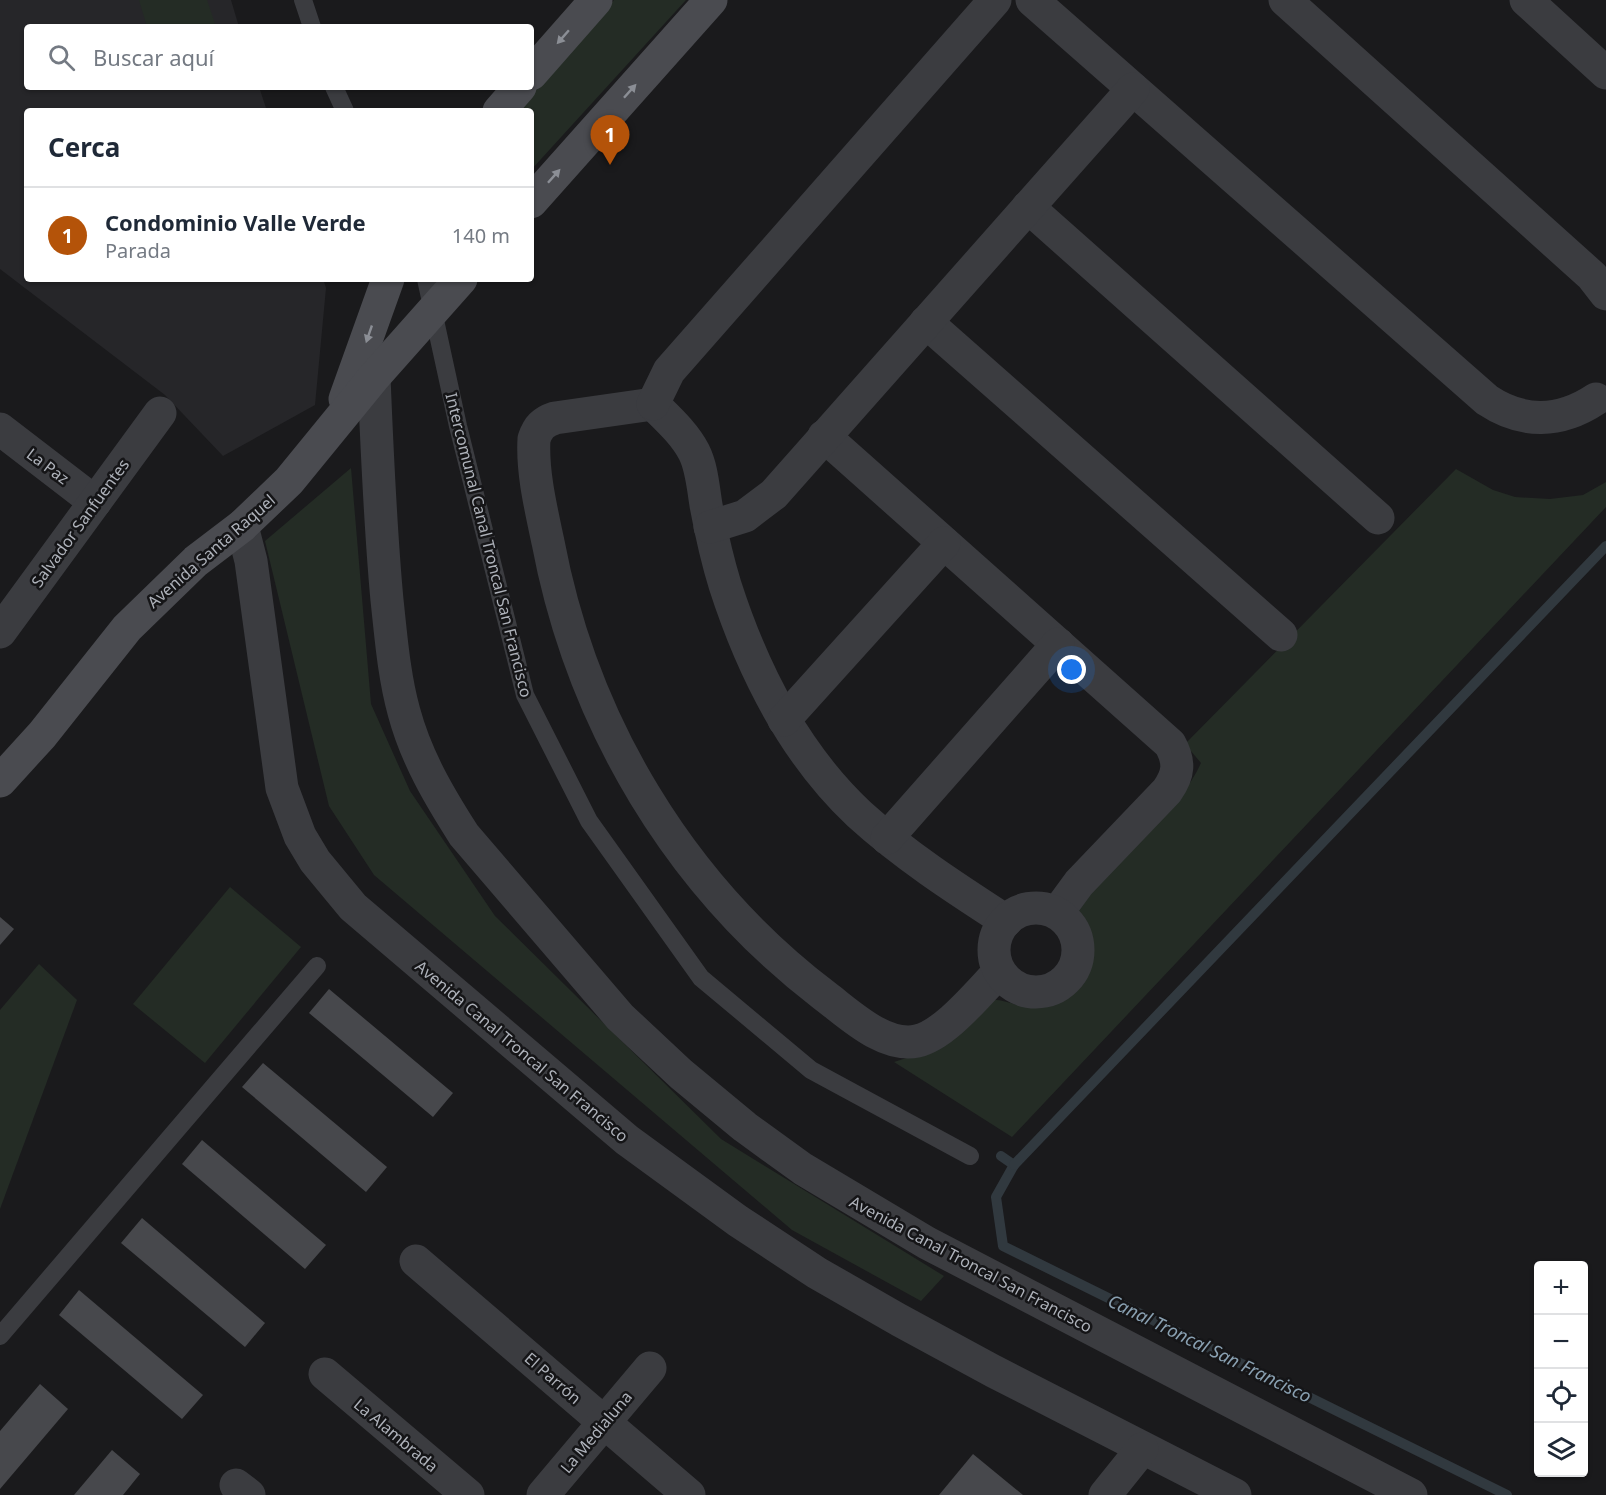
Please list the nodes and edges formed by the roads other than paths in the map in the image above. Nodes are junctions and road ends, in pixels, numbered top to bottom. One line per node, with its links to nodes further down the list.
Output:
1 (303, 0): 8 (lane)
2 (596, 0): 9 (main road, one-way to 9)
3 (711, 0): 16 (main road, one-way to 3)
4 (995, 0): 26 (street)
5 (1032, 0): 11 (street)
6 (1285, 0): 21 (street)
7 (1526, 0): 10 (street)
8 (311, 24)
9 (534, 71)
10 (1606, 73)
11 (1133, 89): 17 (street); 25 (street)
12 (335, 90): 14 (lane)
13 (517, 90): 15 (main road)
14 (344, 108)
15 (502, 108)
16 (534, 199)
17 (1028, 207): 23 (street); 32 (street)
18 (387, 282): 29 (main road, one-way to 29)
19 (427, 282): 22 (lane, Intercomunal Canal Troncal San Francisco)
20 (459, 282): 22 (main road, Avenida Santa Raquel)
21 (1606, 294)
22 (432, 311): 24 (main road, Avenida Santa Raquel); 46 (lane, Intercomunal Canal Troncal San Francisco)
23 (926, 322): 30 (street); 37 (street)
24 (374, 377): 29 (main road, Avenida Santa Raquel); 58 (street, Avenida Canal Troncal San Francisco)
25 (1596, 399)
26 (653, 404): 34 (street); 45 (street)
27 (160, 413): 31 (street, Salvador Sanfuentes)
28 (0, 429): 31 (street, La Paz)
29 (331, 432): 33 (main road, Avenida Santa Raquel)
30 (824, 436): 34 (street); 35 (street)
31 (95, 502): 36 (street, Salvador Sanfuentes)
32 (1378, 518)
33 (242, 526): 40 (main road, Avenida Santa Raquel); 52 (street, Avenida Canal Troncal San Francisco)
34 (710, 527): 39 (street)
35 (944, 543): 38 (street); 39 (street)
36 (0, 632)
37 (1281, 635)
38 (1058, 644): 41 (street); 42 (street)
39 (784, 720): 41 (street)
40 (0, 781)
41 (887, 838): 43 (street)
42 (1057, 913): 43 (street); 45 (street)
43 (1006, 921): 45 (street)
44 (317, 966): 48 (lane)
45 (999, 972)
46 (970, 1156)
47 (416, 1261): 51 (street, El Parrón)
48 (0, 1336)
49 (650, 1368): 51 (street, La Medialuna)
50 (325, 1374): 53 (street, La Alambrada)
51 (604, 1422): 54 (street, La Medialuna); 55 (street, El Parrón)
52 (1142, 1449): 56 (street); 57 (street, Avenida Canal Troncal San Francisco)
53 (468, 1495)
54 (543, 1495)
55 (689, 1495)
56 (1105, 1495)
57 (1235, 1495)
58 (1411, 1495)

